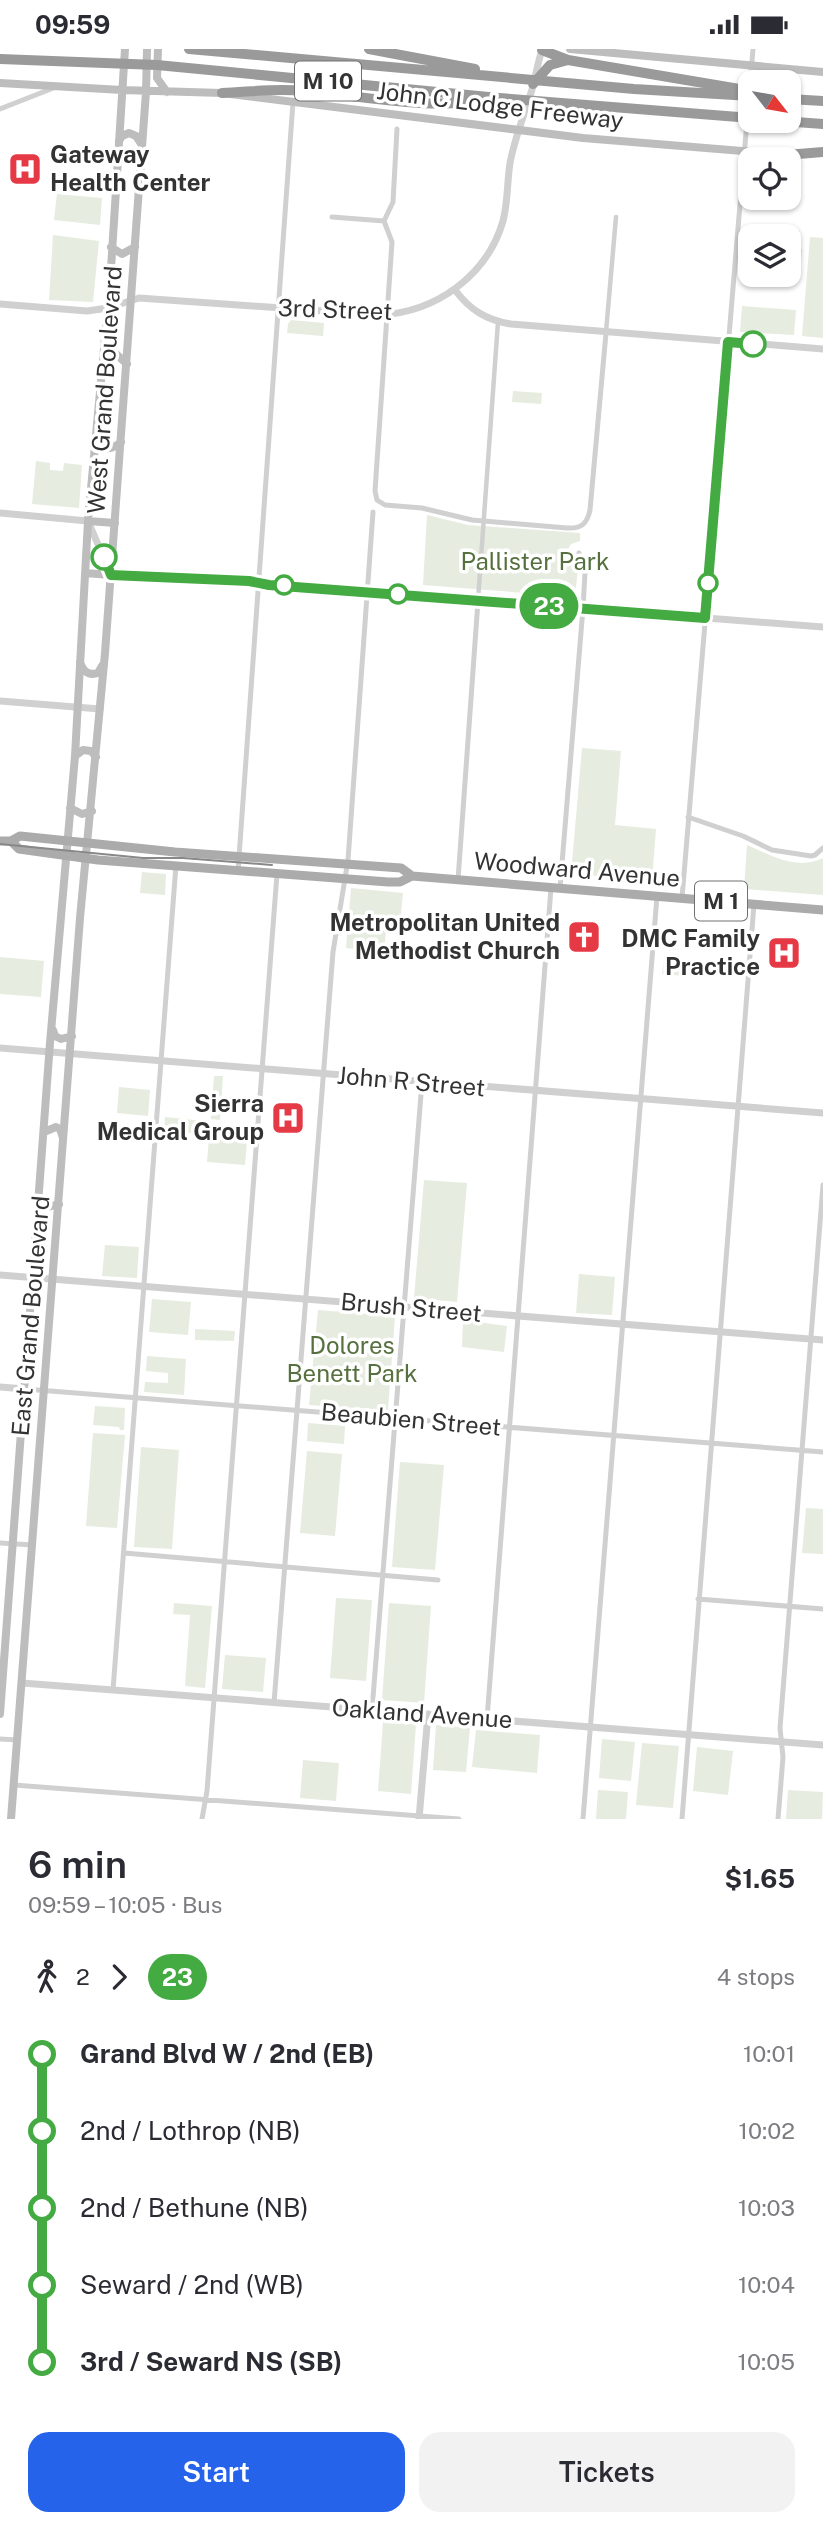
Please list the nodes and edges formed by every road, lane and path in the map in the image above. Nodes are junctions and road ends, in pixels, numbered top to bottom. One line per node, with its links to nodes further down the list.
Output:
1 (125, 49): 20 (main road, West Grand Boulevard)
2 (147, 49): 21 (main road, West Grand Boulevard)
3 (158, 49): 22 (main road)
4 (189, 49): 19 (highway, John C Lodge Freeway / M 10)
5 (369, 49): 19 (highway)
6 (541, 49): 7 (main road); 9 (highway); 13 (street)
7 (550, 49)
8 (753, 49): 11 (street)
9 (569, 54): 11 (main road); 13 (highway); 16 (highway)
10 (0, 59): 25 (highway, John C Lodge Freeway / M 10)
11 (751, 66): 12 (street); 14 (main road)
12 (751, 70)
13 (539, 72): 17 (highway)
14 (823, 72)
15 (0, 83): 18 (main road, John C Lodge Freeway)
16 (738, 83)
17 (533, 84): 34 (street, 3rd Street)
18 (61, 85): 20 (main road, John C Lodge Freeway); 29 (street)
19 (603, 87): 24 (highway, John C Lodge Freeway / M 10)
20 (122, 90): 21 (main road, John C Lodge Freeway); 35 (main road, West Grand Boulevard)
21 (146, 92): 22 (main road, John C Lodge Freeway); 36 (main road, West Grand Boulevard)
22 (167, 92): 23 (main road, John C Lodge Freeway)
23 (222, 93): 25 (highway); 28 (main road, John C Lodge Freeway)
24 (738, 95)
25 (499, 98): 30 (highway, John C Lodge Freeway / M 10)
26 (802, 99): 27 (highway)
27 (823, 101)
28 (293, 102): 34 (main road, John C Lodge Freeway); 52 (street)
29 (0, 109)
30 (738, 117)
31 (802, 122): 32 (highway)
32 (823, 124)
33 (397, 129): 45 (street)
34 (519, 130): 37 (main road, John C Lodge Freeway); 48 (street, 3rd Street)
35 (118, 141): 36 (main road); 46 (main road, West Grand Boulevard)
36 (142, 145): 47 (main road, West Grand Boulevard)
37 (738, 151)
38 (823, 152): 39 (highway)
39 (801, 154)
40 (801, 156): 41 (main road, John C Lodge Freeway)
41 (823, 157)
42 (739, 210): 56 (street)
43 (332, 217): 45 (street)
44 (616, 217): 55 (street)
45 (384, 221): 53 (street)
46 (111, 247): 47 (main road); 51 (main road, West Grand Boulevard)
47 (135, 247): 49 (main road, West Grand Boulevard)
48 (455, 290): 53 (street, 3rd Street); 54 (street)
49 (131, 300): 51 (street, 3rd Street); 52 (street, 3rd Street); 59 (main road, West Grand Boulevard)
50 (0, 304): 51 (street, 3rd Street)
51 (108, 308): 58 (main road, West Grand Boulevard)
52 (277, 308): 53 (street, 3rd Street); 70 (street)
53 (387, 315): 65 (street)
54 (498, 322): 55 (street); 65 (street)
55 (606, 333): 56 (street); 65 (street)
56 (728, 342): 57 (street); 74 (street)
57 (823, 349)
58 (103, 362): 59 (main road); 60 (main road, West Grand Boulevard)
59 (127, 365): 61 (main road, West Grand Boulevard)
60 (95, 440): 61 (main road); 64 (main road, West Grand Boulevard)
61 (121, 442): 66 (main road, West Grand Boulevard)
62 (373, 512): 71 (street)
63 (0, 513): 64 (street)
64 (88, 521): 66 (main road); 68 (main road, West Grand Boulevard); 69 (street)
65 (483, 521): 72 (street)
66 (115, 523): 69 (main road, West Grand Boulevard)
67 (579, 553): 73 (street)
68 (85, 573): 69 (main road); 76 (main road, West Grand Boulevard)
69 (111, 575): 70 (street); 77 (main road, West Grand Boulevard)
70 (258, 583): 71 (street); 92 (street)
71 (368, 591): 72 (street); 95 (street)
72 (478, 601): 73 (street); 102 (street)
73 (583, 608): 74 (street); 103 (street)
74 (705, 618): 75 (street); 85 (street)
75 (823, 627)
76 (80, 662): 77 (main road); 79 (main road, West Grand Boulevard)
77 (104, 663): 80 (main road, West Grand Boulevard)
78 (0, 701): 79 (street)
79 (78, 708): 80 (street); 81 (main road, West Grand Boulevard)
80 (100, 709): 82 (main road, West Grand Boulevard)
81 (75, 756): 82 (main road); 83 (main road, West Grand Boulevard)
82 (96, 757): 84 (main road, West Grand Boulevard)
83 (70, 808): 84 (main road); 88 (main road, West Grand Boulevard)
84 (92, 811): 89 (main road, West Grand Boulevard)
85 (688, 817): 90 (street); 105 (street)
86 (0, 841): 87 (main road, Woodward Avenue / M 1)
87 (11, 841): 88 (main road, Woodward Avenue / M 1); 91 (main road, Woodward Avenue / M 1)
88 (67, 841): 89 (main road, Woodward Avenue / M 1); 91 (main road, East Grand Boulevard)
89 (89, 844): 92 (main road, Woodward Avenue / M 1); 93 (main road, West Grand Boulevard)
90 (823, 848)
91 (66, 857): 93 (main road, Woodward Avenue / M 1); 99 (main road, East Grand Boulevard)
92 (239, 857): 95 (main road, Woodward Avenue / M 1); 96 (street)
93 (87, 859): 94 (main road, Woodward Avenue / M 1); 100 (main road, East Grand Boulevard)
94 (176, 865): 96 (main road, Woodward Avenue / M 1); 113 (street)
95 (347, 865): 98 (main road, Woodward Avenue / M 1); 101 (street)
96 (238, 871): 97 (main road, Woodward Avenue / M 1)
97 (277, 874): 101 (main road, Woodward Avenue / M 1); 114 (street)
98 (412, 876): 101 (main road, Woodward Avenue / M 1); 102 (main road, Woodward Avenue / M 1)
99 (64, 877): 100 (main road); 108 (main road, East Grand Boulevard)
100 (84, 879): 109 (main road, East Grand Boulevard)
101 (345, 879): 115 (street)
102 (458, 880): 103 (main road, Woodward Avenue / M 1)
103 (555, 888): 104 (main road, Woodward Avenue / M 1); 117 (street)
104 (657, 896): 105 (main road, Woodward Avenue / M 1); 118 (street)
105 (682, 898): 106 (main road, Woodward Avenue / M 1)
106 (754, 904): 107 (main road, Woodward Avenue / M 1); 119 (street)
107 (823, 909)
108 (52, 1028): 109 (main road); 111 (main road, East Grand Boulevard)
109 (72, 1036): 112 (main road, East Grand Boulevard)
110 (0, 1048): 111 (street, John R Street)
111 (50, 1052): 112 (street, John R Street); 121 (main road, East Grand Boulevard)
112 (71, 1054): 113 (street, John R Street); 122 (main road, East Grand Boulevard)
113 (162, 1061): 114 (street, John R Street); 129 (street)
114 (263, 1069): 115 (street, John R Street); 130 (street)
115 (324, 1075): 116 (street, John R Street); 131 (street)
116 (422, 1082): 117 (street, John R Street); 132 (street)
117 (536, 1091): 118 (street, John R Street); 133 (street)
118 (641, 1100): 119 (street, John R Street); 134 (street)
119 (737, 1107): 120 (street, John R Street); 135 (street)
120 (823, 1113)
121 (44, 1132): 122 (main road); 124 (main road, East Grand Boulevard)
122 (64, 1141): 125 (main road, East Grand Boulevard)
123 (823, 1185): 136 (street)
124 (39, 1202): 125 (main road); 127 (main road, East Grand Boulevard)
125 (59, 1204): 128 (main road, East Grand Boulevard)
126 (0, 1275): 127 (street, Brush Street)
127 (34, 1277): 128 (street, Brush Street); 139 (main road, East Grand Boulevard)
128 (53, 1279): 129 (street, Brush Street); 140 (main road, East Grand Boulevard)
129 (144, 1286): 130 (street, Brush Street); 141 (street)
130 (246, 1295): 131 (street, Brush Street); 142 (street)
131 (306, 1299): 132 (street, Brush Street); 143 (street)
132 (404, 1307): 133 (street, Brush Street); 144 (street)
133 (518, 1317): 134 (street, Brush Street); 145 (street)
134 (623, 1325): 135 (street, Brush Street); 146 (street)
135 (719, 1332): 136 (street, Brush Street); 147 (street)
136 (811, 1339): 137 (street, Brush Street); 148 (street)
137 (823, 1340)
138 (0, 1387): 139 (street, Beaubien Street)
139 (25, 1389): 140 (street, Beaubien Street); 151 (main road, East Grand Boulevard)
140 (44, 1391): 141 (street, Beaubien Street); 152 (main road, East Grand Boulevard)
141 (135, 1398): 142 (street, Beaubien Street); 153 (street)
142 (237, 1406): 143 (street, Beaubien Street); 154 (street)
143 (297, 1411): 144 (street, Beaubien Street); 155 (street)
144 (396, 1419): 145 (street, Beaubien Street); 156 (street)
145 (510, 1428): 146 (street, Beaubien Street); 169 (street)
146 (614, 1437): 147 (street, Beaubien Street); 170 (street)
147 (710, 1444): 148 (street, Beaubien Street); 158 (street)
148 (802, 1451): 149 (street, Beaubien Street); 159 (street)
149 (823, 1452)
150 (0, 1543): 151 (street)
151 (13, 1544): 152 (street); 161 (main road, East Grand Boulevard)
152 (33, 1545): 162 (main road, East Grand Boulevard)
153 (124, 1553): 154 (street); 163 (street)
154 (225, 1561): 155 (street); 164 (street)
155 (285, 1566): 156 (street); 165 (street)
156 (383, 1574): 157 (street); 166 (street)
157 (438, 1580)
158 (698, 1599): 159 (street); 171 (street)
159 (790, 1606): 160 (street); 174 (street)
160 (823, 1609)
161 (3, 1640): 167 (main road, East Grand Boulevard)
162 (22, 1683): 163 (street, Oakland Avenue); 173 (main road, East Grand Boulevard)
163 (113, 1690): 164 (street, Oakland Avenue)
164 (214, 1698): 165 (street, Oakland Avenue); 177 (street)
165 (274, 1703): 166 (street, Oakland Avenue)
166 (372, 1710): 168 (street, Oakland Avenue)
167 (0, 1714)
168 (428, 1714): 169 (street, Oakland Avenue); 178 (street)
169 (487, 1719): 170 (street, Oakland Avenue)
170 (591, 1727): 171 (street, Oakland Avenue); 182 (street)
171 (688, 1734): 174 (street, Oakland Avenue); 183 (street)
172 (0, 1739): 173 (street)
173 (18, 1740): 176 (main road, East Grand Boulevard)
174 (782, 1742): 175 (street, Oakland Avenue); 184 (street)
175 (823, 1745)
176 (14, 1785): 177 (street); 179 (main road, East Grand Boulevard)
177 (205, 1800): 178 (street); 180 (street)
178 (419, 1817): 181 (street)
179 (11, 1819)
180 (202, 1819)
181 (460, 1819)
182 (583, 1819)
183 (682, 1819)
184 (778, 1819)

